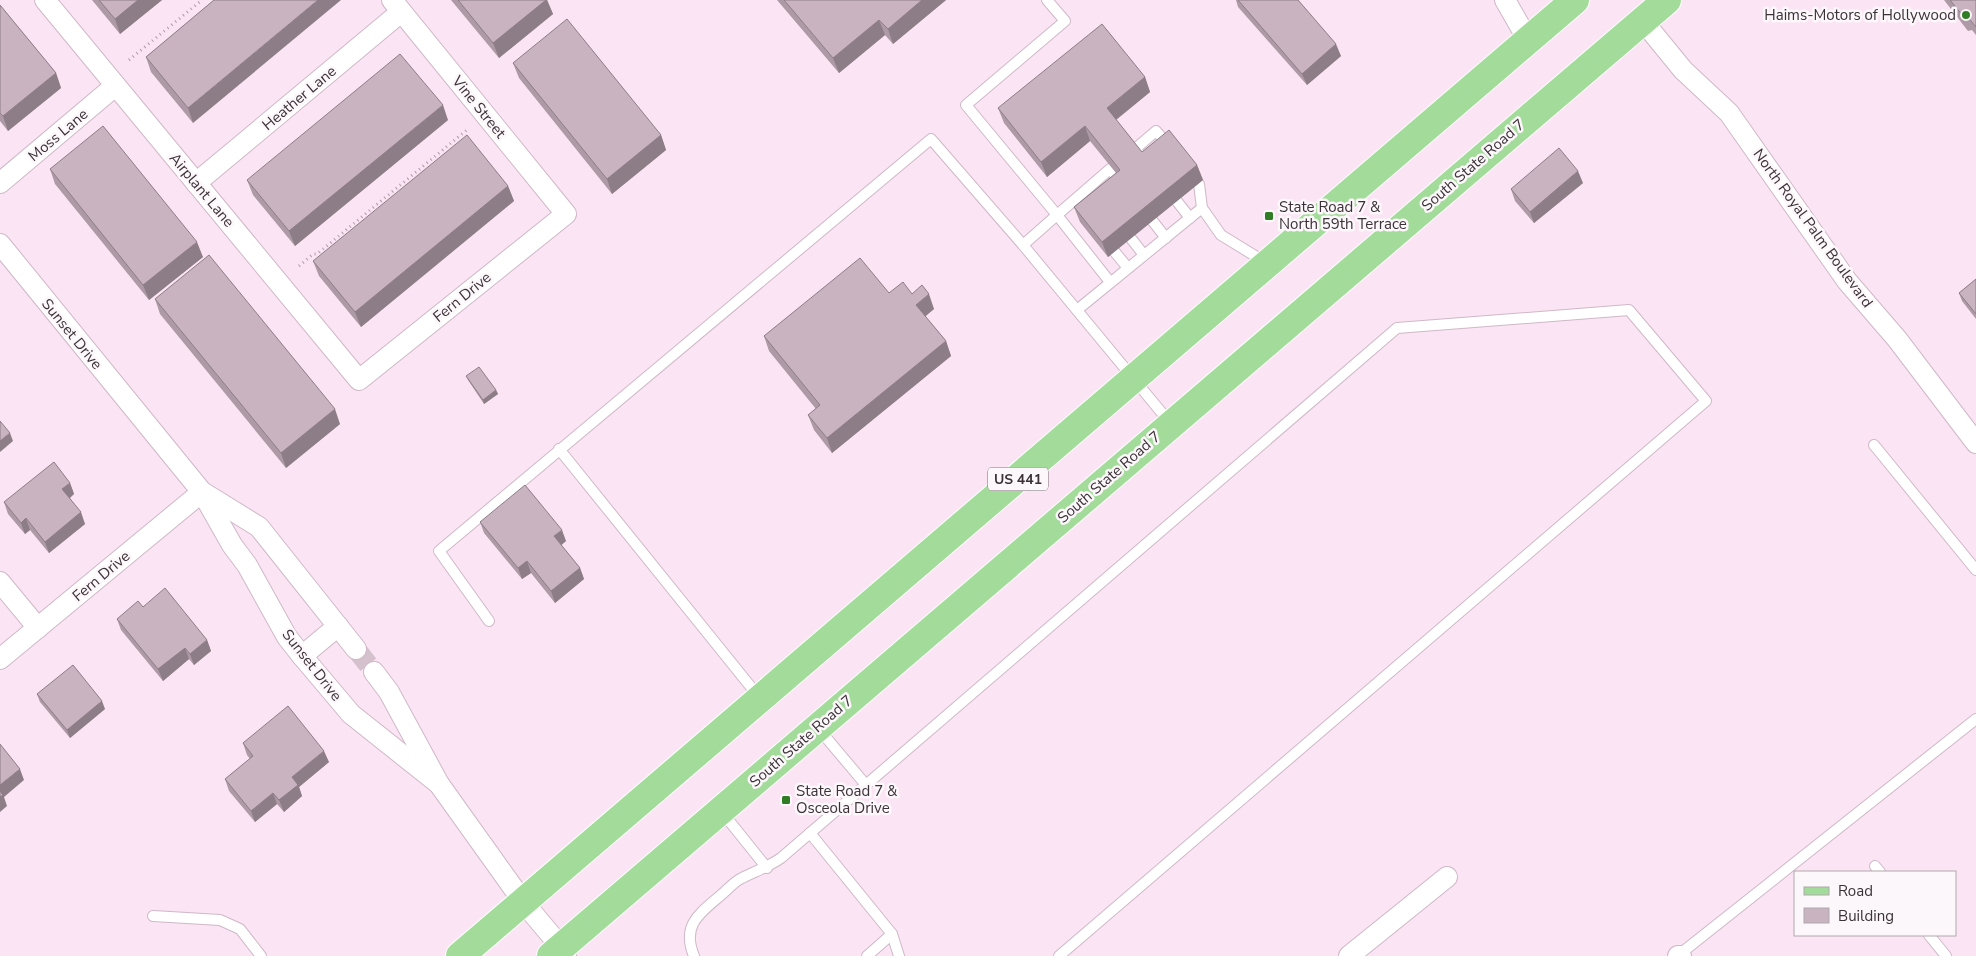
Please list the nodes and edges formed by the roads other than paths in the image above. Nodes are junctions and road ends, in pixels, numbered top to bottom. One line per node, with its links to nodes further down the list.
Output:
1 (45, 0): 9 (street, Airplant Lane)
2 (1047, 0): 21 (lane)
3 (1505, 0): 8 (street)
4 (1575, 0): 8 (main road, US 441)
5 (1667, 0): 7 (main road, South State Road 7)
6 (396, 6): 13 (street, Heather Lane); 20 (street, Vine Street)
7 (1643, 21): 36 (main road, South State Road 7); 37 (street, North Royal Palm Boulevard)
8 (1528, 40): 30 (main road, US 441)
9 (115, 86): 12 (street, Moss Lane); 13 (street, Airplant Lane)
10 (1171, 149): 11 (lane)
11 (1144, 161)
12 (0, 183)
13 (196, 183): 35 (street, Airplant Lane)
14 (1199, 184): 19 (lane)
15 (1123, 185): 16 (lane)
16 (1089, 188): 17 (lane); 21 (lane)
17 (1098, 199)
18 (1176, 200): 22 (lane)
19 (1202, 208): 22 (lane); 30 (lane)
20 (566, 214): 35 (street, Fern Drive)
21 (1057, 215): 27 (lane); 32 (lane)
22 (1190, 218): 25 (lane)
23 (1151, 219): 25 (lane)
24 (1129, 236): 29 (lane)
25 (1166, 238): 29 (lane)
26 (0, 244): 40 (street, Sunset Drive)
27 (1023, 244): 33 (lane); 39 (lane)
28 (1114, 250): 31 (lane)
29 (1144, 255): 31 (lane)
30 (1266, 263): 34 (main road, US 441)
31 (1128, 268): 32 (lane)
32 (1110, 282): 33 (lane)
33 (1077, 310): 34 (lane)
34 (1134, 379): 36 (lane); 50 (main road, US 441)
35 (359, 380)
36 (1171, 424): 52 (main road, South State Road 7)
37 (1976, 442)
38 (1874, 445): 41 (lane)
39 (559, 449): 43 (lane); 50 (lane)
40 (202, 492): 44 (street, Sunset Drive); 45 (street, Fern Drive); 47 (street, Sunset Drive)
41 (1976, 570)
42 (0, 582): 45 (street)
43 (489, 621)
44 (338, 626): 46 (street, Sunset Drive); 47 (street)
45 (38, 628): 48 (street, Fern Drive)
46 (356, 649)
47 (302, 656): 53 (street, Sunset Drive)
48 (0, 659)
49 (374, 672): 53 (street, Sunset Drive)
50 (761, 699): 59 (main road, US 441)
51 (1976, 718): 64 (lane)
52 (817, 727): 54 (lane); 55 (main road, South State Road 7)
53 (439, 784): 59 (street, Sunset Drive)
54 (866, 785): 56 (lane); 70 (lane)
55 (721, 810): 57 (lane); 63 (main road, South State Road 7)
56 (810, 833): 57 (lane); 61 (lane)
57 (767, 868): 67 (lane)
58 (1446, 877): 71 (street)
59 (524, 903): 63 (street, Sunset Drive); 66 (main road, US 441)
60 (154, 916): 65 (lane)
61 (892, 934): 68 (lane); 69 (lane)
62 (1930, 936): 72 (lane)
63 (563, 954)
64 (1680, 955)
65 (261, 956)
66 (460, 956)
67 (694, 956)
68 (867, 956)
69 (900, 956)
70 (1059, 956)
71 (1349, 956)
72 (1946, 956)

